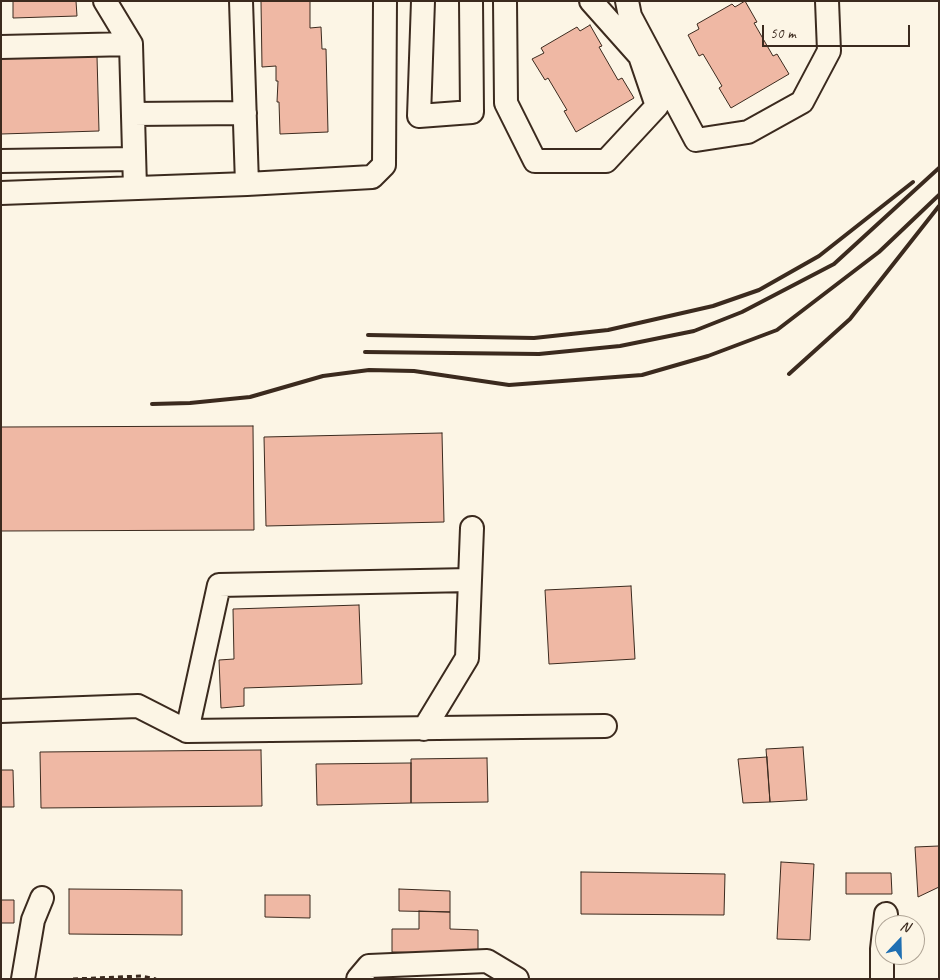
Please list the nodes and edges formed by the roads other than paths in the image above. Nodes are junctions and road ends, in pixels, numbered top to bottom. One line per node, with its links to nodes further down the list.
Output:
1 (105, 1): 10 (lane)
2 (241, 1): 12 (lane)
3 (385, 1): 16 (lane)
4 (423, 1): 5 (lane)
5 (471, 1)
6 (505, 1): 7 (lane)
7 (591, 1)
8 (627, 1): 9 (lane)
9 (827, 1)
10 (131, 44): 11 (lane); 13 (lane)
11 (1, 47)
12 (245, 113): 13 (lane); 16 (lane)
13 (133, 114): 14 (lane)
14 (134, 159): 15 (lane); 17 (lane)
15 (1, 161)
16 (248, 184): 17 (lane)
17 (135, 188): 18 (lane)
18 (1, 193)
19 (472, 528): 20 (lane)
20 (470, 580): 23 (lane); 24 (lane)
21 (1, 711): 24 (lane)
22 (605, 726): 23 (lane)
23 (424, 729): 24 (lane)
24 (187, 731)
25 (42, 898): 27 (lane)
26 (886, 914): 30 (lane)
27 (23, 979)
28 (358, 979): 29 (lane)
29 (517, 979)
30 (882, 979)

